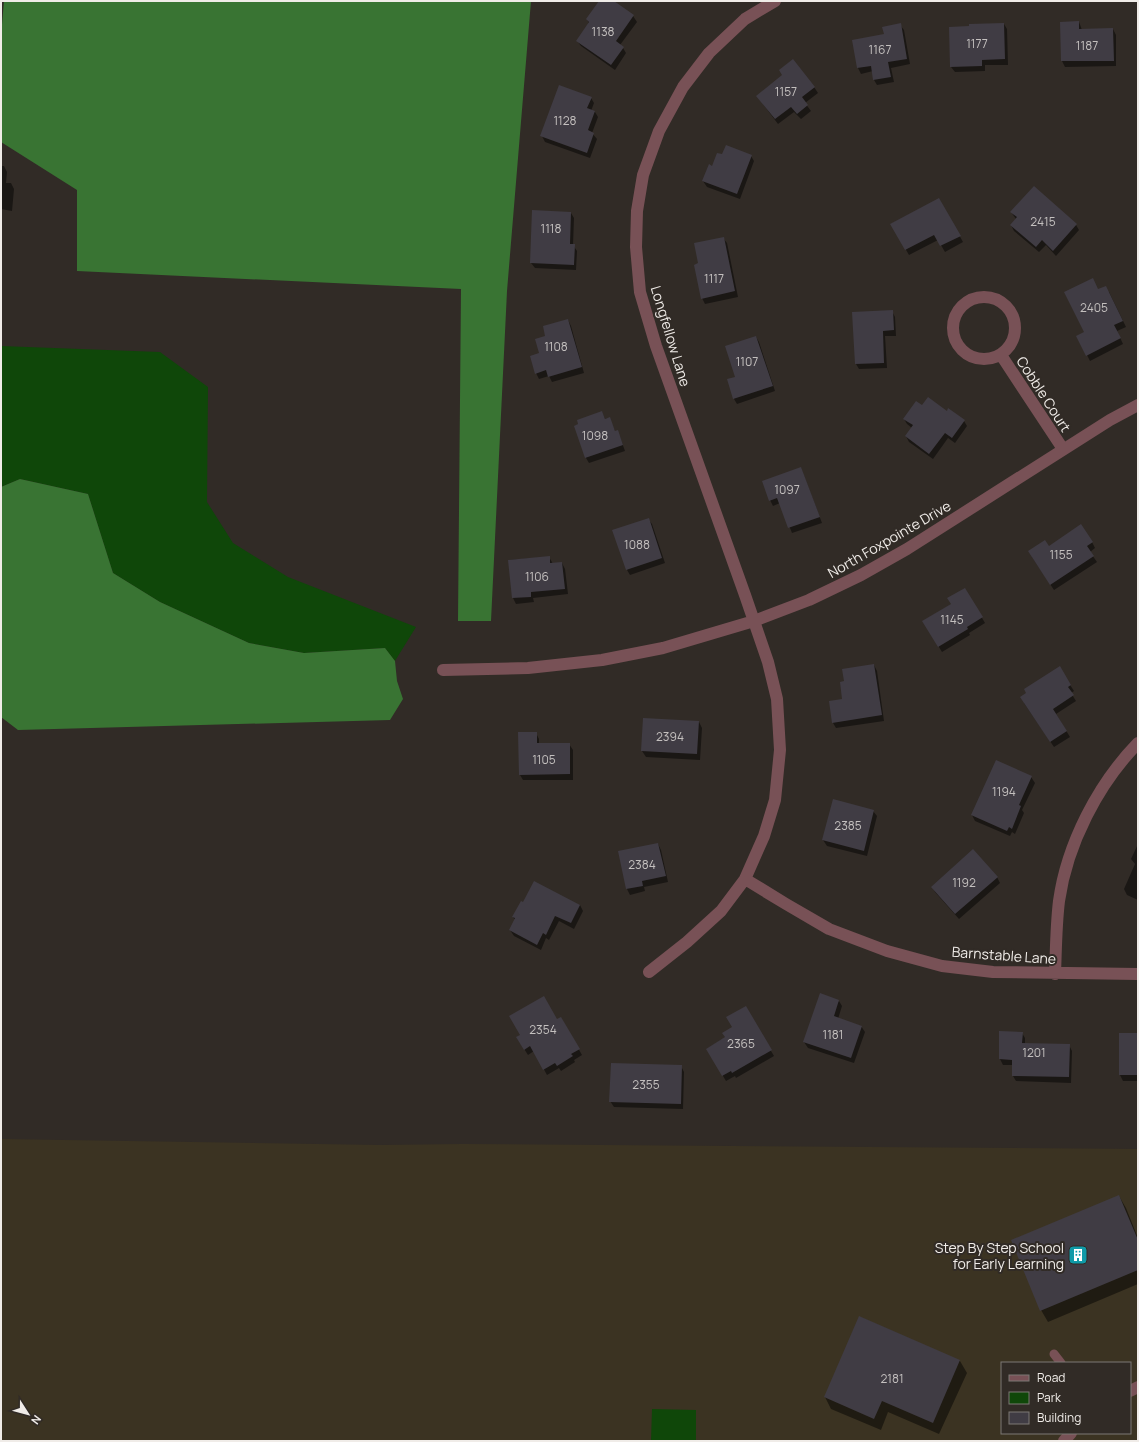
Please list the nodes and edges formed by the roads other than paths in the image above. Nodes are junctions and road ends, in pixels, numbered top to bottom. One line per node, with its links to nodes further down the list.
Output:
1 (775, 1): 5 (street, Longfellow Lane)
2 (1001, 355): 2 (street, Cobble Court); 4 (street, Cobble Court)
3 (1138, 405): 4 (street, North Foxpointe Drive)
4 (1063, 449): 5 (street, North Foxpointe Drive)
5 (754, 621): 6 (street, North Foxpointe Drive); 8 (street, Longfellow Lane)
6 (443, 670)
7 (1138, 743): 10 (street)
8 (745, 879): 9 (street, Longfellow Lane); 10 (street, Barnstable Lane)
9 (649, 972)
10 (1055, 974): 11 (street, Barnstable Lane)
11 (1138, 974)
12 (1054, 1354): 13 (lane)
13 (1060, 1362)

